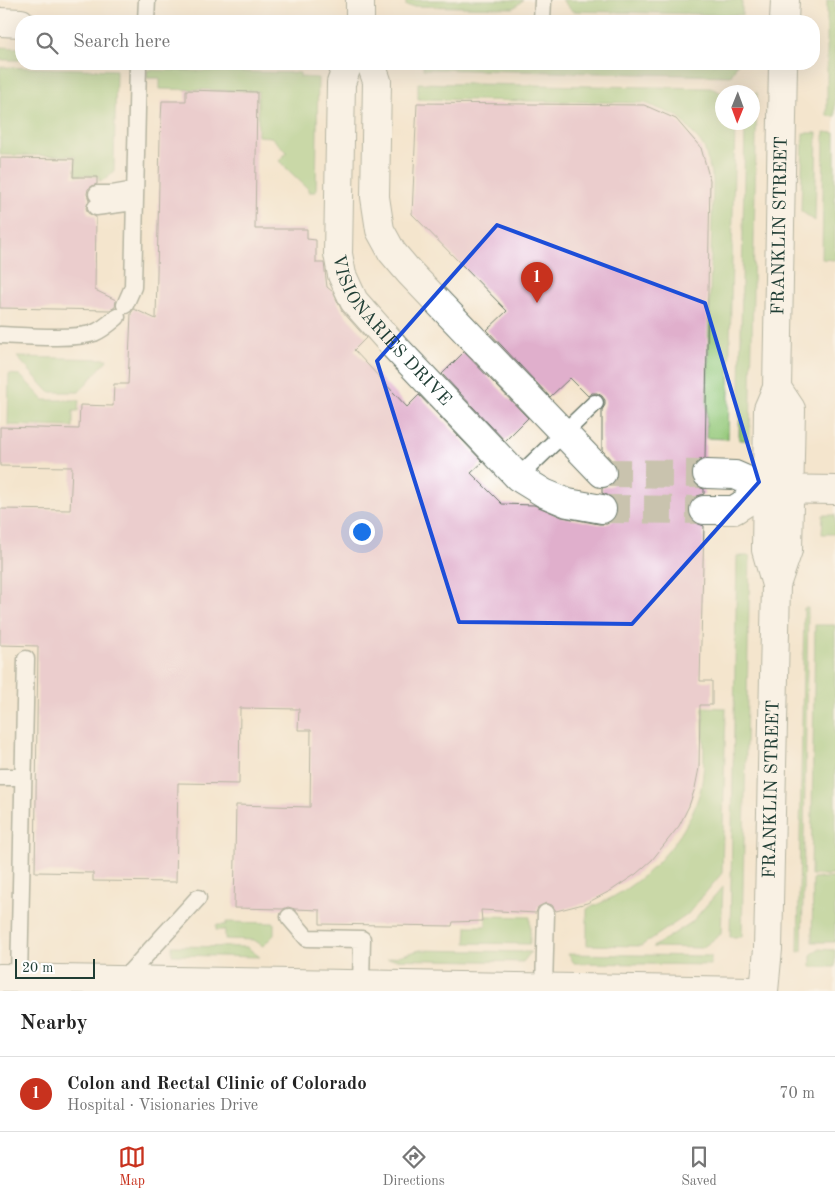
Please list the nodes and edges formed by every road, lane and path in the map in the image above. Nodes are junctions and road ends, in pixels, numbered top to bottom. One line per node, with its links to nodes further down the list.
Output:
1 (146, 0): 5 (lane)
2 (360, 0): 6 (street)
3 (542, 0): 7 (lane)
4 (784, 0): 8 (street)
5 (146, 15)
6 (360, 15)
7 (542, 15)
8 (784, 15)
9 (0, 22): 10 (street)
10 (15, 23)
11 (138, 70): 15 (lane)
12 (346, 70): 22 (street, VISIONARIES DRIVE)
13 (373, 70): 19 (street)
14 (783, 70): 23 (street, FRANKLIN STREET)
15 (134, 196): 16 (lane); 17 (lane)
16 (97, 200)
17 (0, 336)
18 (595, 403): 19 (lane)
19 (563, 433): 20 (street); 22 (lane)
20 (602, 473)
21 (707, 474): 23 (street)
22 (518, 476): 25 (street, VISIONARIES DRIVE)
23 (778, 489): 24 (street); 26 (street); 38 (street, FRANKLIN STREET)
24 (835, 490)
25 (602, 509)
26 (704, 510)
27 (26, 659): 29 (lane)
28 (0, 776): 29 (lane)
29 (23, 777): 33 (lane)
30 (198, 898): 34 (lane)
31 (546, 912): 36 (lane)
32 (289, 917): 35 (lane)
33 (9, 978): 34 (street)
34 (122, 985): 35 (street)
35 (344, 986): 36 (street)
36 (548, 988): 37 (street)
37 (752, 991)
38 (764, 991)

